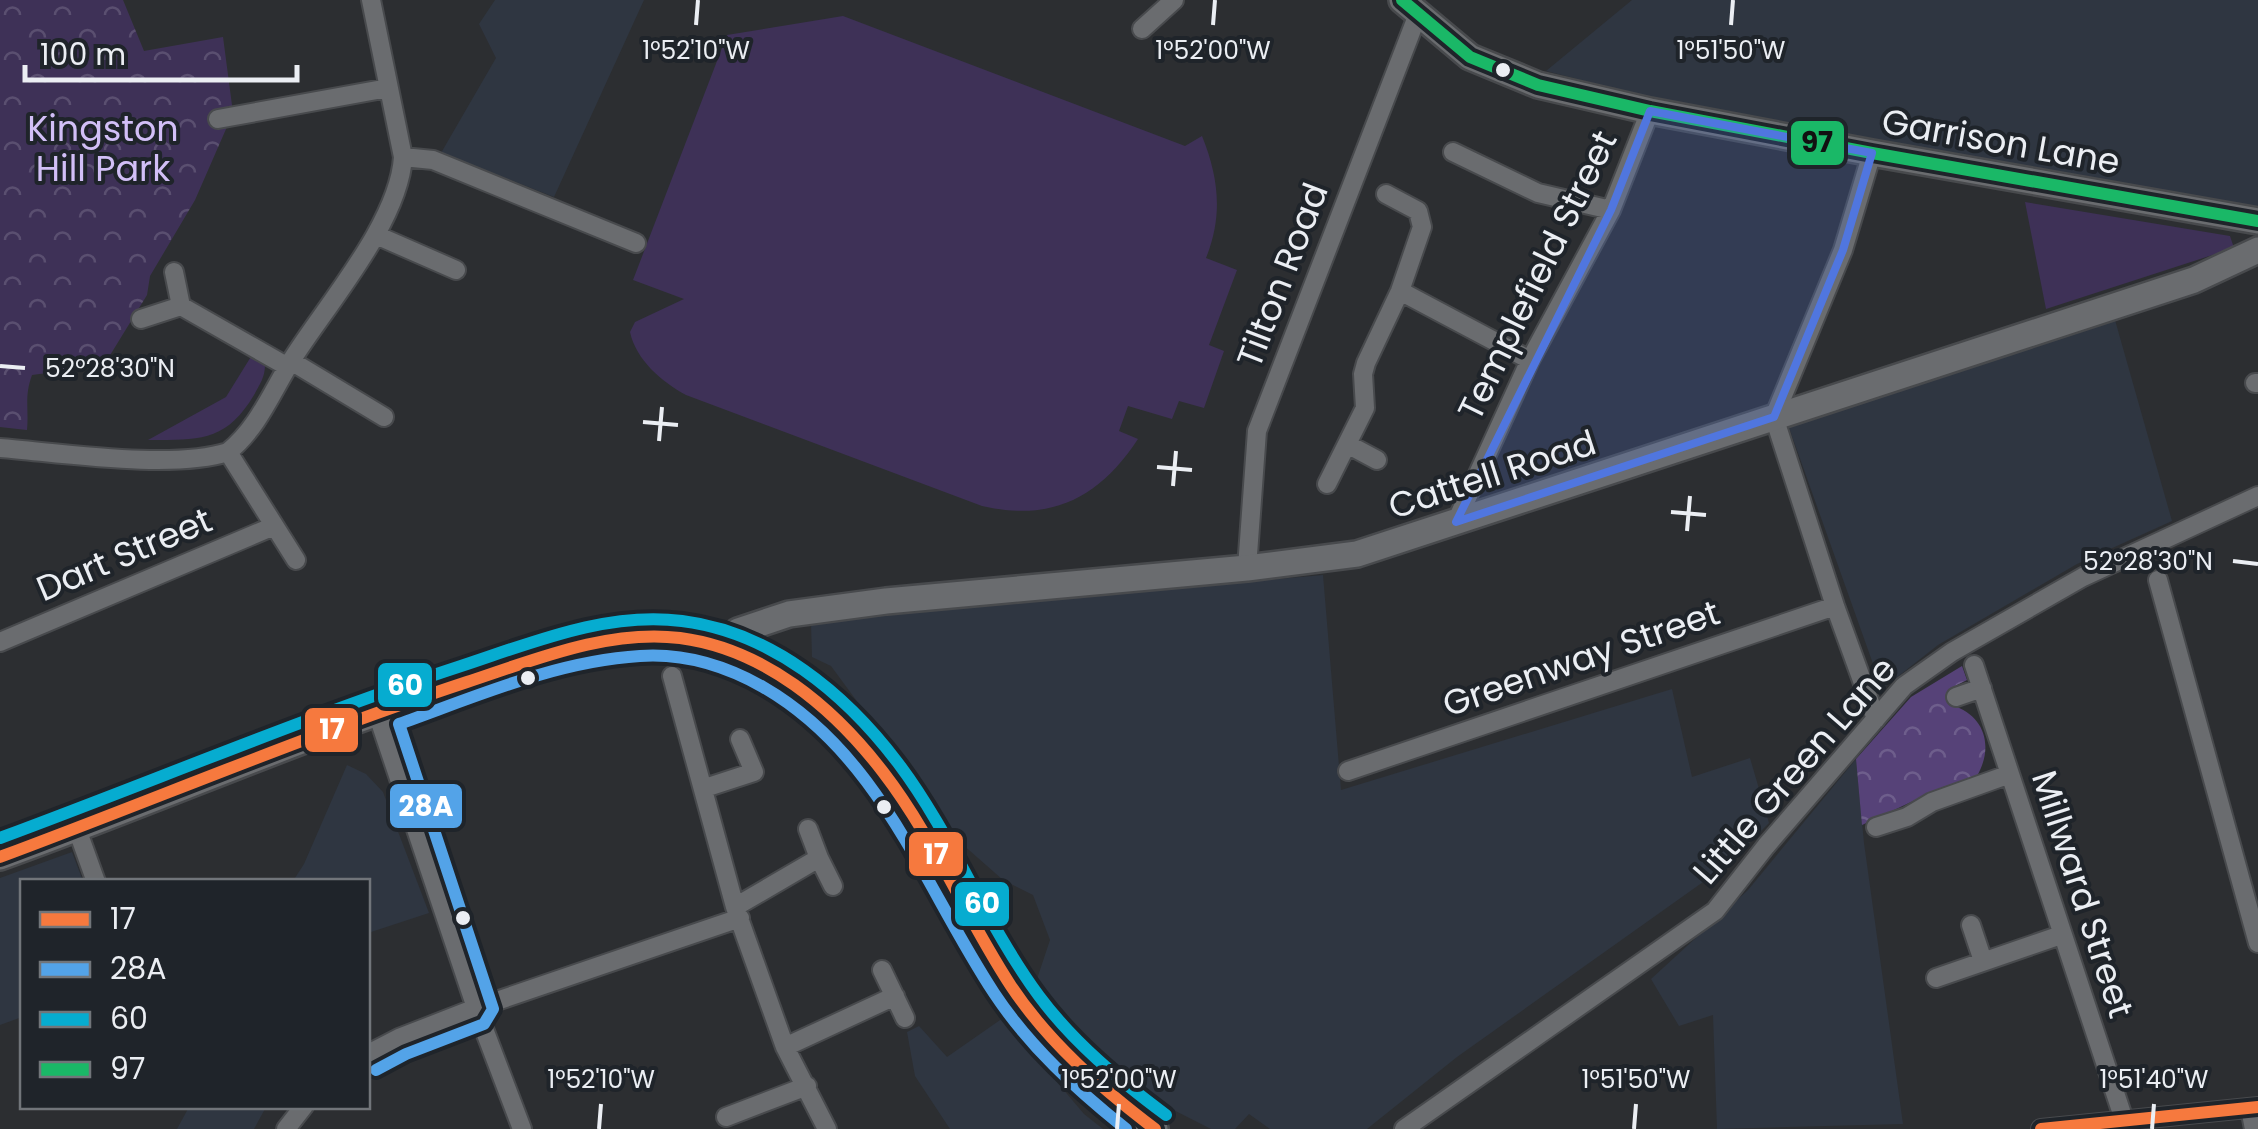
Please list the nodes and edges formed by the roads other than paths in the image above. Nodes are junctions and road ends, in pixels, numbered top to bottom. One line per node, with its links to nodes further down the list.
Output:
1 (371, 0): 5 (street)
2 (1174, 0): 4 (street)
3 (1410, 7): 6 (main road, Garrison Lane); 35 (street, Tilton Road)
4 (1142, 29)
5 (388, 88): 7 (street); 10 (street)
6 (1650, 111): 9 (main road, Garrison Lane); 12 (street, Templefield Street)
7 (218, 119)
8 (1453, 152): 12 (street)
9 (1872, 153): 13 (main road, Garrison Lane); 24 (street)
10 (403, 157): 14 (street); 15 (street)
11 (1386, 194): 19 (street)
12 (1611, 210): 22 (street, Templefield Street)
13 (2258, 221)
14 (376, 235): 17 (street); 23 (street)
15 (636, 243)
16 (2258, 250): 24 (main road, Cattell Road)
17 (456, 270)
18 (174, 272): 20 (street)
19 (1400, 291): 22 (street); 26 (street)
20 (180, 306): 21 (street); 23 (street)
21 (141, 319)
22 (1530, 360): 32 (street, Templefield Street)
23 (290, 364): 25 (street); 28 (street)
24 (1774, 417): 32 (main road, Cattell Road); 37 (street)
25 (384, 418)
26 (1347, 444): 29 (street); 30 (street)
27 (0, 448): 28 (street)
28 (228, 452): 33 (street)
29 (1376, 460)
30 (1327, 484)
31 (2258, 496): 45 (street, Little Green Lane)
32 (1456, 522): 35 (main road, Cattell Road)
33 (274, 526): 34 (street); 38 (street, Dart Street)
34 (296, 560)
35 (1247, 568): 39 (main road, Cattell Road)
36 (2158, 580): 60 (street)
37 (1834, 606): 45 (street); 47 (street, Greenway Street)
38 (0, 642)
39 (726, 648): 44 (main road); 77 (main road)
40 (1974, 665): 42 (street, Millward Street)
41 (672, 676): 49 (street)
42 (1982, 688): 43 (street); 48 (street, Millward Street)
43 (1956, 697)
44 (377, 713): 51 (main road); 65 (street)
45 (1876, 720): 78 (street, Little Green Lane)
46 (740, 739): 49 (street)
47 (1348, 771)
48 (2010, 774): 50 (street); 59 (street, Millward Street)
49 (705, 788): 57 (street)
50 (1876, 827)
51 (78, 829): 53 (main road); 55 (street)
52 (808, 829): 54 (street)
53 (0, 857)
54 (818, 858): 56 (street); 57 (street)
55 (95, 879)
56 (833, 886)
57 (738, 913): 65 (street); 67 (street)
58 (1970, 926): 61 (street)
59 (2061, 935): 61 (street); 73 (street, Millward Street)
60 (2258, 943)
61 (1983, 962): 63 (street)
62 (882, 970): 64 (street)
63 (1936, 978)
64 (895, 996): 66 (street); 67 (street)
65 (476, 1008): 68 (street); 75 (street)
66 (905, 1018)
67 (786, 1047): 69 (street)
68 (370, 1053)
69 (807, 1086): 72 (street); 76 (street)
70 (2254, 1107): 73 (street); 80 (street)
71 (302, 1109): 74 (street)
72 (726, 1117)
73 (2124, 1120): 79 (street)
74 (286, 1129)
75 (522, 1129)
76 (827, 1129)
77 (1156, 1129)
78 (1404, 1129)
79 (2041, 1129)
80 (2254, 1129)

